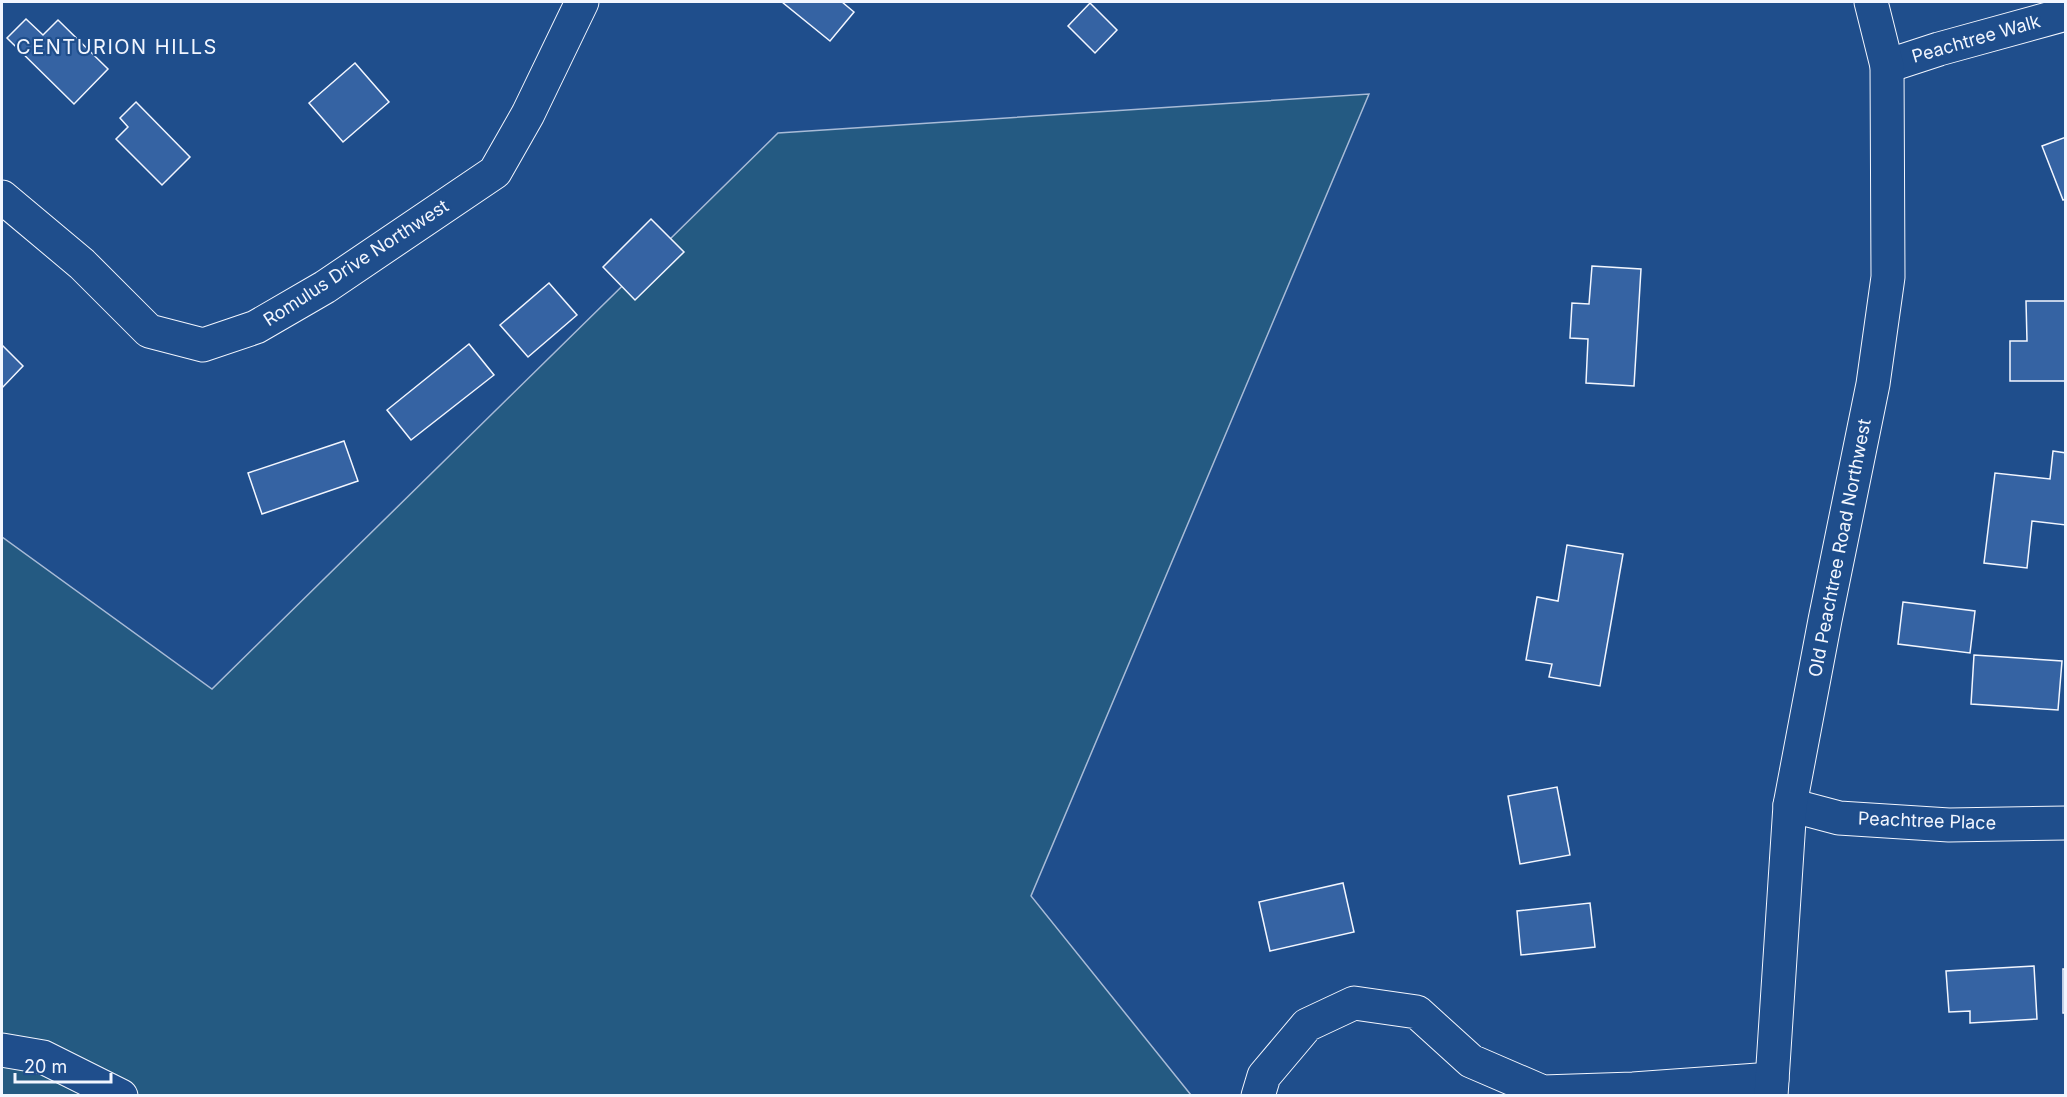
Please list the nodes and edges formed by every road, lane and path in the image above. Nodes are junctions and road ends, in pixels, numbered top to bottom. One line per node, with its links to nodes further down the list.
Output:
1 (582, 2): 5 (street, Romulus Drive Northwest)
2 (1870, 2): 4 (street, Old Peachtree Road Northwest)
3 (2066, 14): 4 (street, Peachtree Walk)
4 (1887, 66): 6 (street, Old Peachtree Road Northwest)
5 (2, 197)
6 (1790, 805): 7 (street, Peachtree Place); 9 (street, Old Peachtree Road Northwest)
7 (2066, 823)
8 (2, 1050): 10 (street)
9 (1771, 1087): 11 (street)
10 (122, 1095)
11 (1258, 1095)

